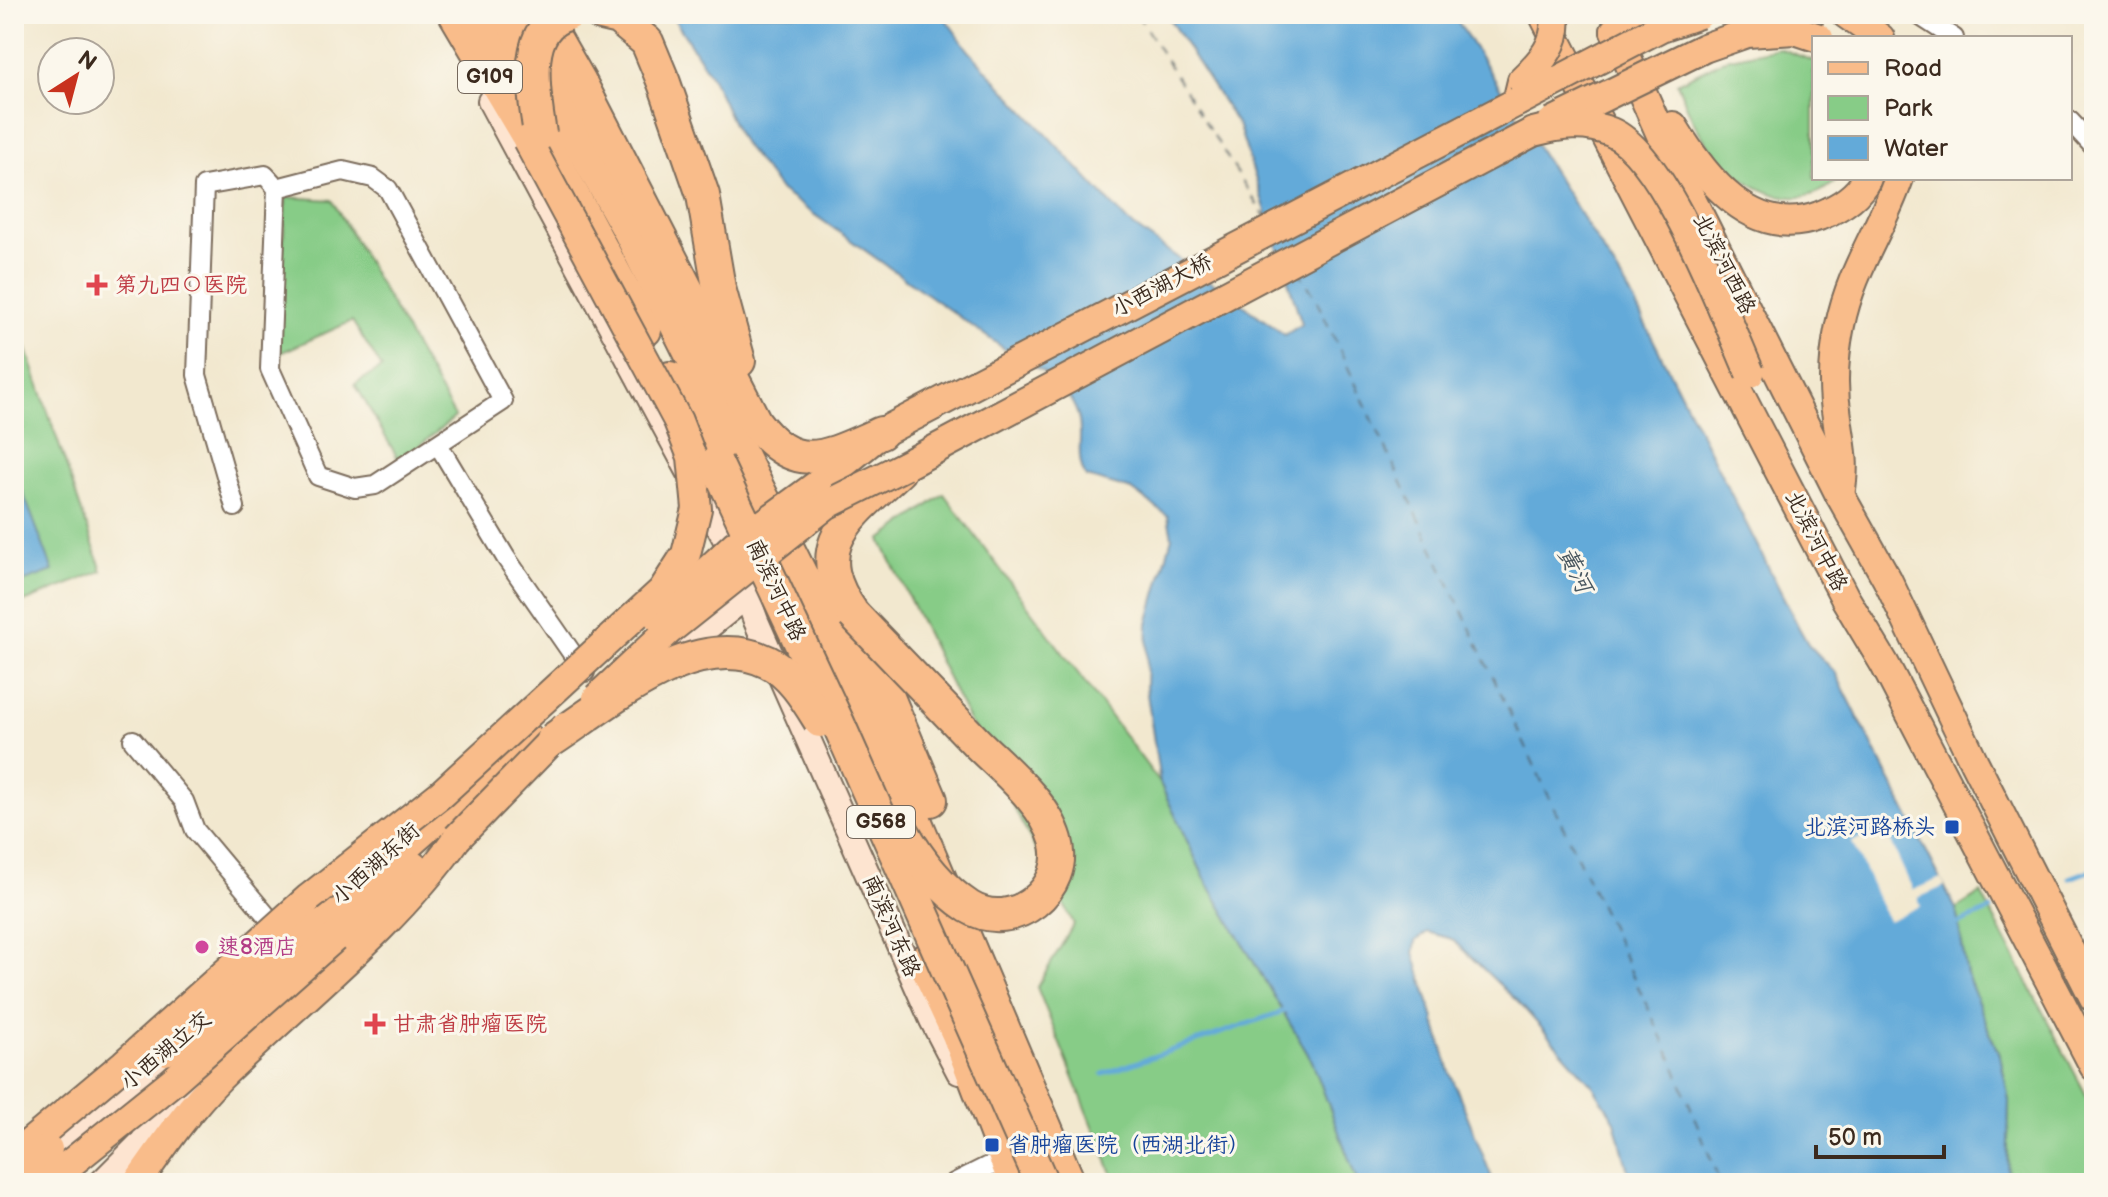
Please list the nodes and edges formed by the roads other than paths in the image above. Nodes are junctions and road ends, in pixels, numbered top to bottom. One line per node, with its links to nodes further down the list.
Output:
1 (443, 14): 34 (street, 南滨河中路)
2 (453, 14): 22 (main road, G109)
3 (476, 14): 22 (highway, 南滨河中路 / G568)
4 (508, 14): 53 (highway, 南滨河中路 / G568)
5 (541, 14): 28 (highway)
6 (568, 14): 22 (highway, bridge)
7 (601, 14): 28 (highway)
8 (1543, 14): 23 (main road, 北滨河中路)
9 (1555, 14): 18 (main road, bridge)
10 (1656, 14): 14 (main road)
11 (1699, 14): 18 (main road, 小西湖大桥, bridge)
12 (1846, 14): 16 (main road)
13 (1917, 14): 17 (street)
14 (1610, 20): 19 (main road, 北滨河西路); 25 (main road)
15 (1813, 36): 21 (main road, bridge)
16 (1877, 36)
17 (1951, 36)
18 (1517, 102): 29 (main road, 小西湖大桥)
19 (1652, 115): 23 (main road); 32 (main road, 北滨河西路)
20 (2072, 123): 24 (street)
21 (1533, 132): 31 (main road, 小西湖大桥); 38 (main road, bridge)
22 (533, 137): 37 (highway, 南滨河中路 / G568, bridge); 39 (main road, bridge)
23 (1608, 138): 38 (main road, 北滨河中路)
24 (2094, 147)
25 (1866, 180)
26 (1898, 180): 32 (main road)
27 (277, 188): 30 (street); 30 (street); 33 (street)
28 (755, 422): 29 (highway)
29 (881, 433): 40 (main road, 小西湖大桥, bridge)
30 (439, 446): 39 (street)
31 (904, 466): 36 (highway, bridge); 40 (main road, 小西湖大桥, bridge)
32 (1840, 495): 44 (main road, 北滨河中路)
33 (235, 507)
34 (729, 546): 35 (street, 南滨河中路); 39 (street, 小西湖东街)
35 (747, 596): 47 (street, 小西湖东街); 50 (street, 南滨河东路)
36 (853, 614): 37 (highway, bridge); 53 (highway, bridge)
37 (809, 658): 58 (highway, 南滨河中路 / G568, bridge)
38 (1884, 663): 45 (main road, 北滨河中路)
39 (586, 669): 40 (main road, bridge); 42 (main road, bridge); 43 (street, 小西湖东街)
40 (540, 739): 42 (main road, bridge); 50 (highway, bridge); 51 (main road, bridge); 52 (main road, 小西湖立交, bridge); 56 (main road, bridge)
41 (133, 740): 43 (street)
42 (441, 794): 48 (main road, bridge)
43 (289, 942): 46 (street, 小西湖东街)
44 (2094, 998)
45 (2094, 1066)
46 (108, 1109): 47 (street); 51 (street, 小西湖东街)
47 (141, 1143): 55 (street); 56 (street, 小西湖东街)
48 (14, 1156)
49 (14, 1169): 51 (street)
50 (1010, 1173): 57 (street)
51 (45, 1174): 54 (street, 小西湖东街); 55 (street)
52 (14, 1179)
53 (1084, 1180)
54 (24, 1183)
55 (102, 1183)
56 (134, 1183)
57 (954, 1183)
58 (1042, 1183)

